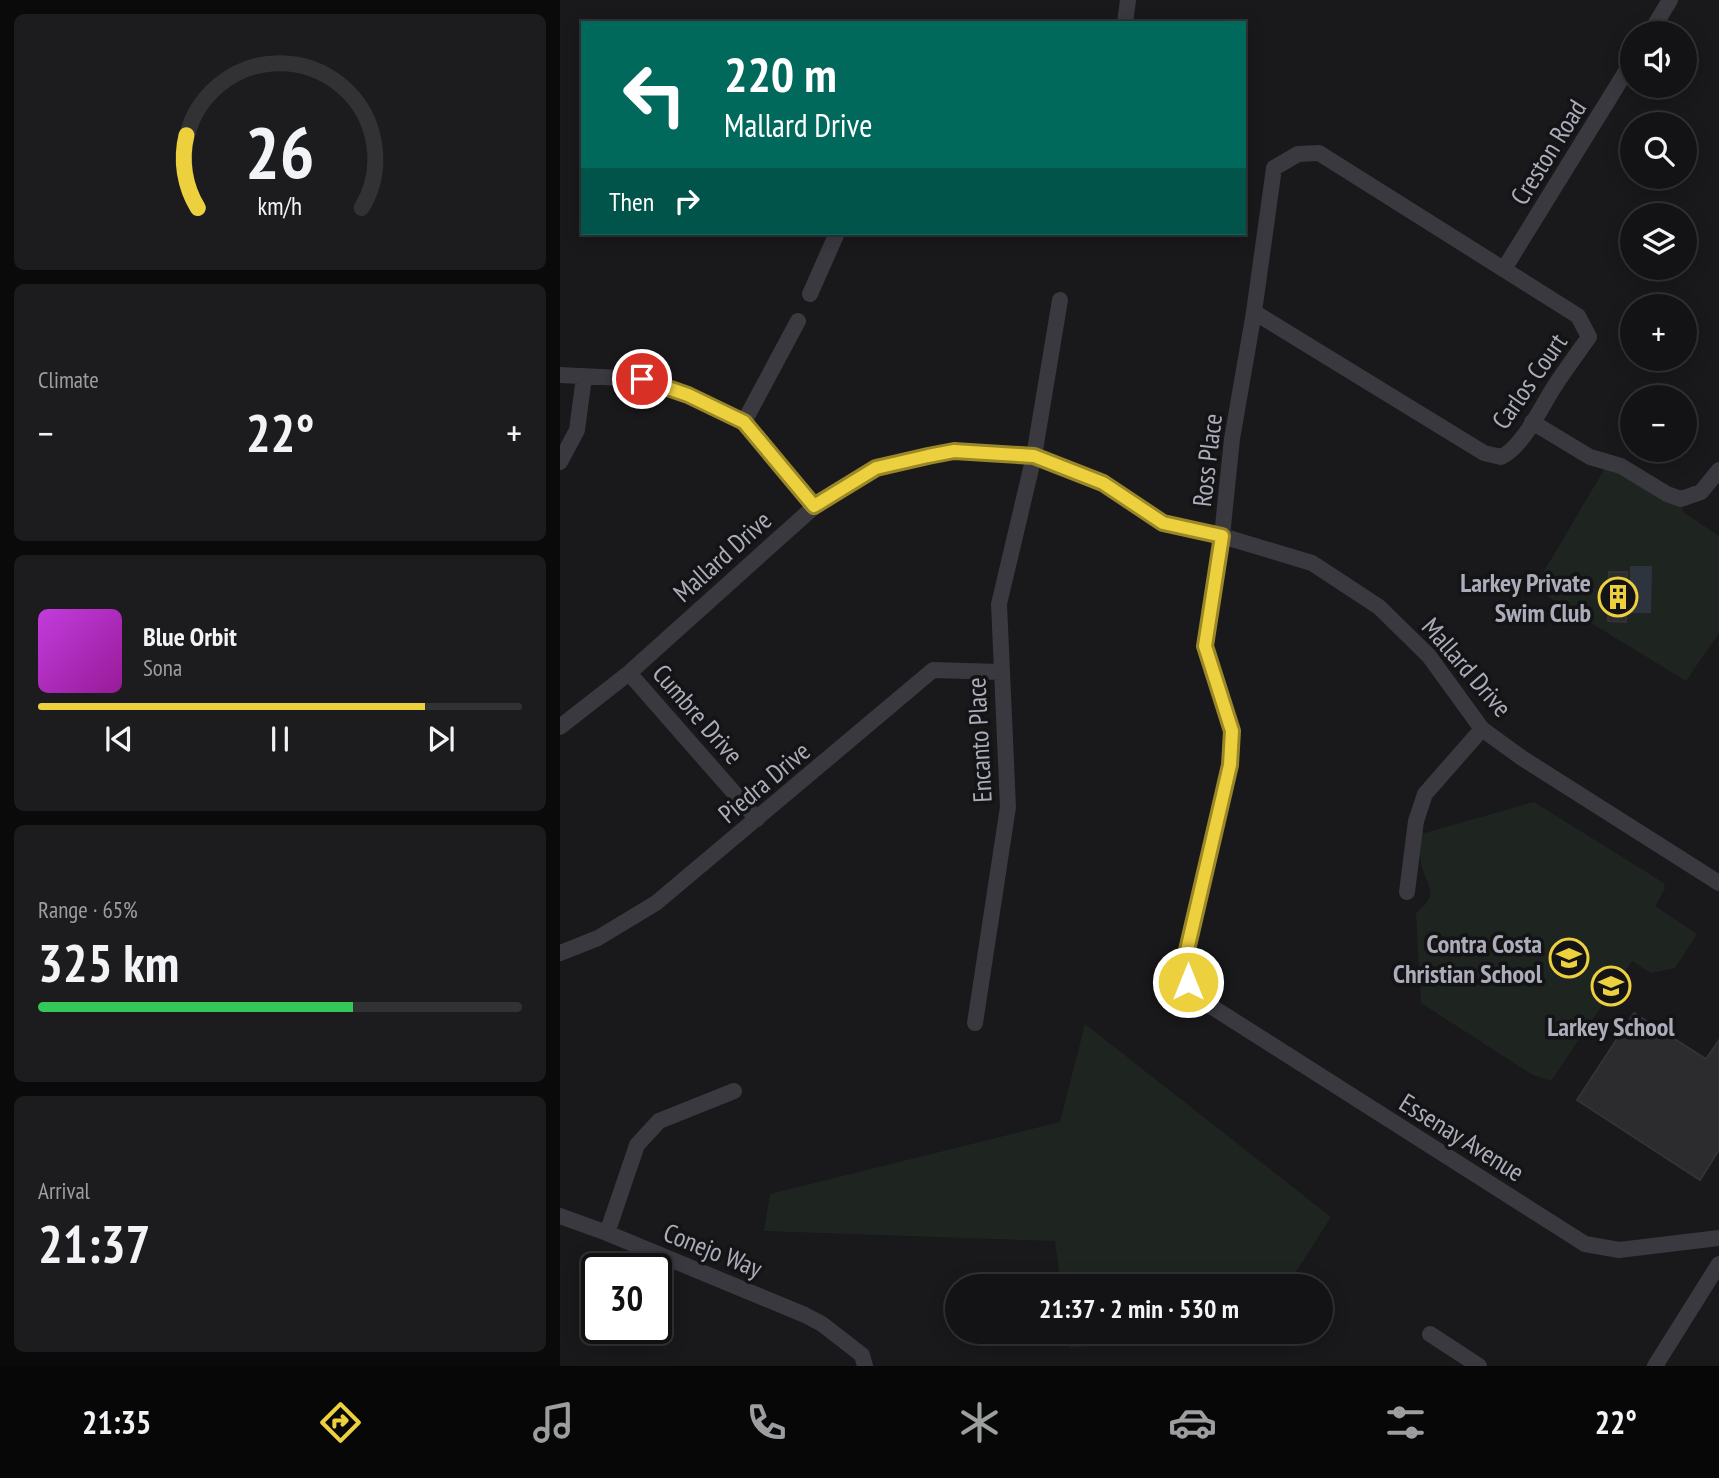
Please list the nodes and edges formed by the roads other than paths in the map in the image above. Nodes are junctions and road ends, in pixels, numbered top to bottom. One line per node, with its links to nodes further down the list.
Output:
1 (1128, 0): 3 (street)
2 (1670, 0): 4 (street)
3 (1125, 21)
4 (1657, 21)
5 (1620, 81): 8 (street, Creston Road)
6 (1274, 168): 8 (street, Carlos Court); 11 (street, Ross Place)
7 (836, 235): 9 (street)
8 (1504, 268): 16 (street, Carlos Court)
9 (810, 294)
10 (1060, 300): 17 (street, Encanto Place)
11 (1254, 312): 16 (street, Carlos Court); 21 (street, Ross Place)
12 (797, 321): 15 (street)
13 (560, 375): 14 (street)
14 (584, 377): 15 (street); 18 (street)
15 (744, 422): 20 (street)
16 (1532, 422): 19 (street)
17 (1034, 456): 20 (street, Mallard Drive); 21 (street, Mallard Drive); 23 (street, Encanto Place)
18 (560, 462)
19 (1719, 470)
20 (814, 506): 22 (street, Mallard Drive)
21 (1222, 536): 25 (street, Mallard Drive); 30 (street, Ross Place)
22 (629, 673): 24 (street, Mallard Drive); 26 (street, Cumbre Drive)
23 (1001, 673): 26 (street, Piedra Drive); 31 (street, Encanto Place)
24 (560, 727)
25 (1482, 729): 27 (street, Mallard Drive); 28 (street)
26 (757, 819): 29 (street, Piedra Drive)
27 (1719, 883)
28 (1407, 892)
29 (560, 953)
30 (1198, 998): 35 (street, Essenay Avenue)
31 (975, 1023)
32 (734, 1091): 34 (street)
33 (560, 1216): 34 (street, Conejo Way)
34 (607, 1233): 38 (street, Conejo Way)
35 (1719, 1238)
36 (1719, 1264): 40 (street)
37 (1430, 1334): 39 (street)
38 (865, 1366)
39 (1479, 1366)
40 (1655, 1366)

